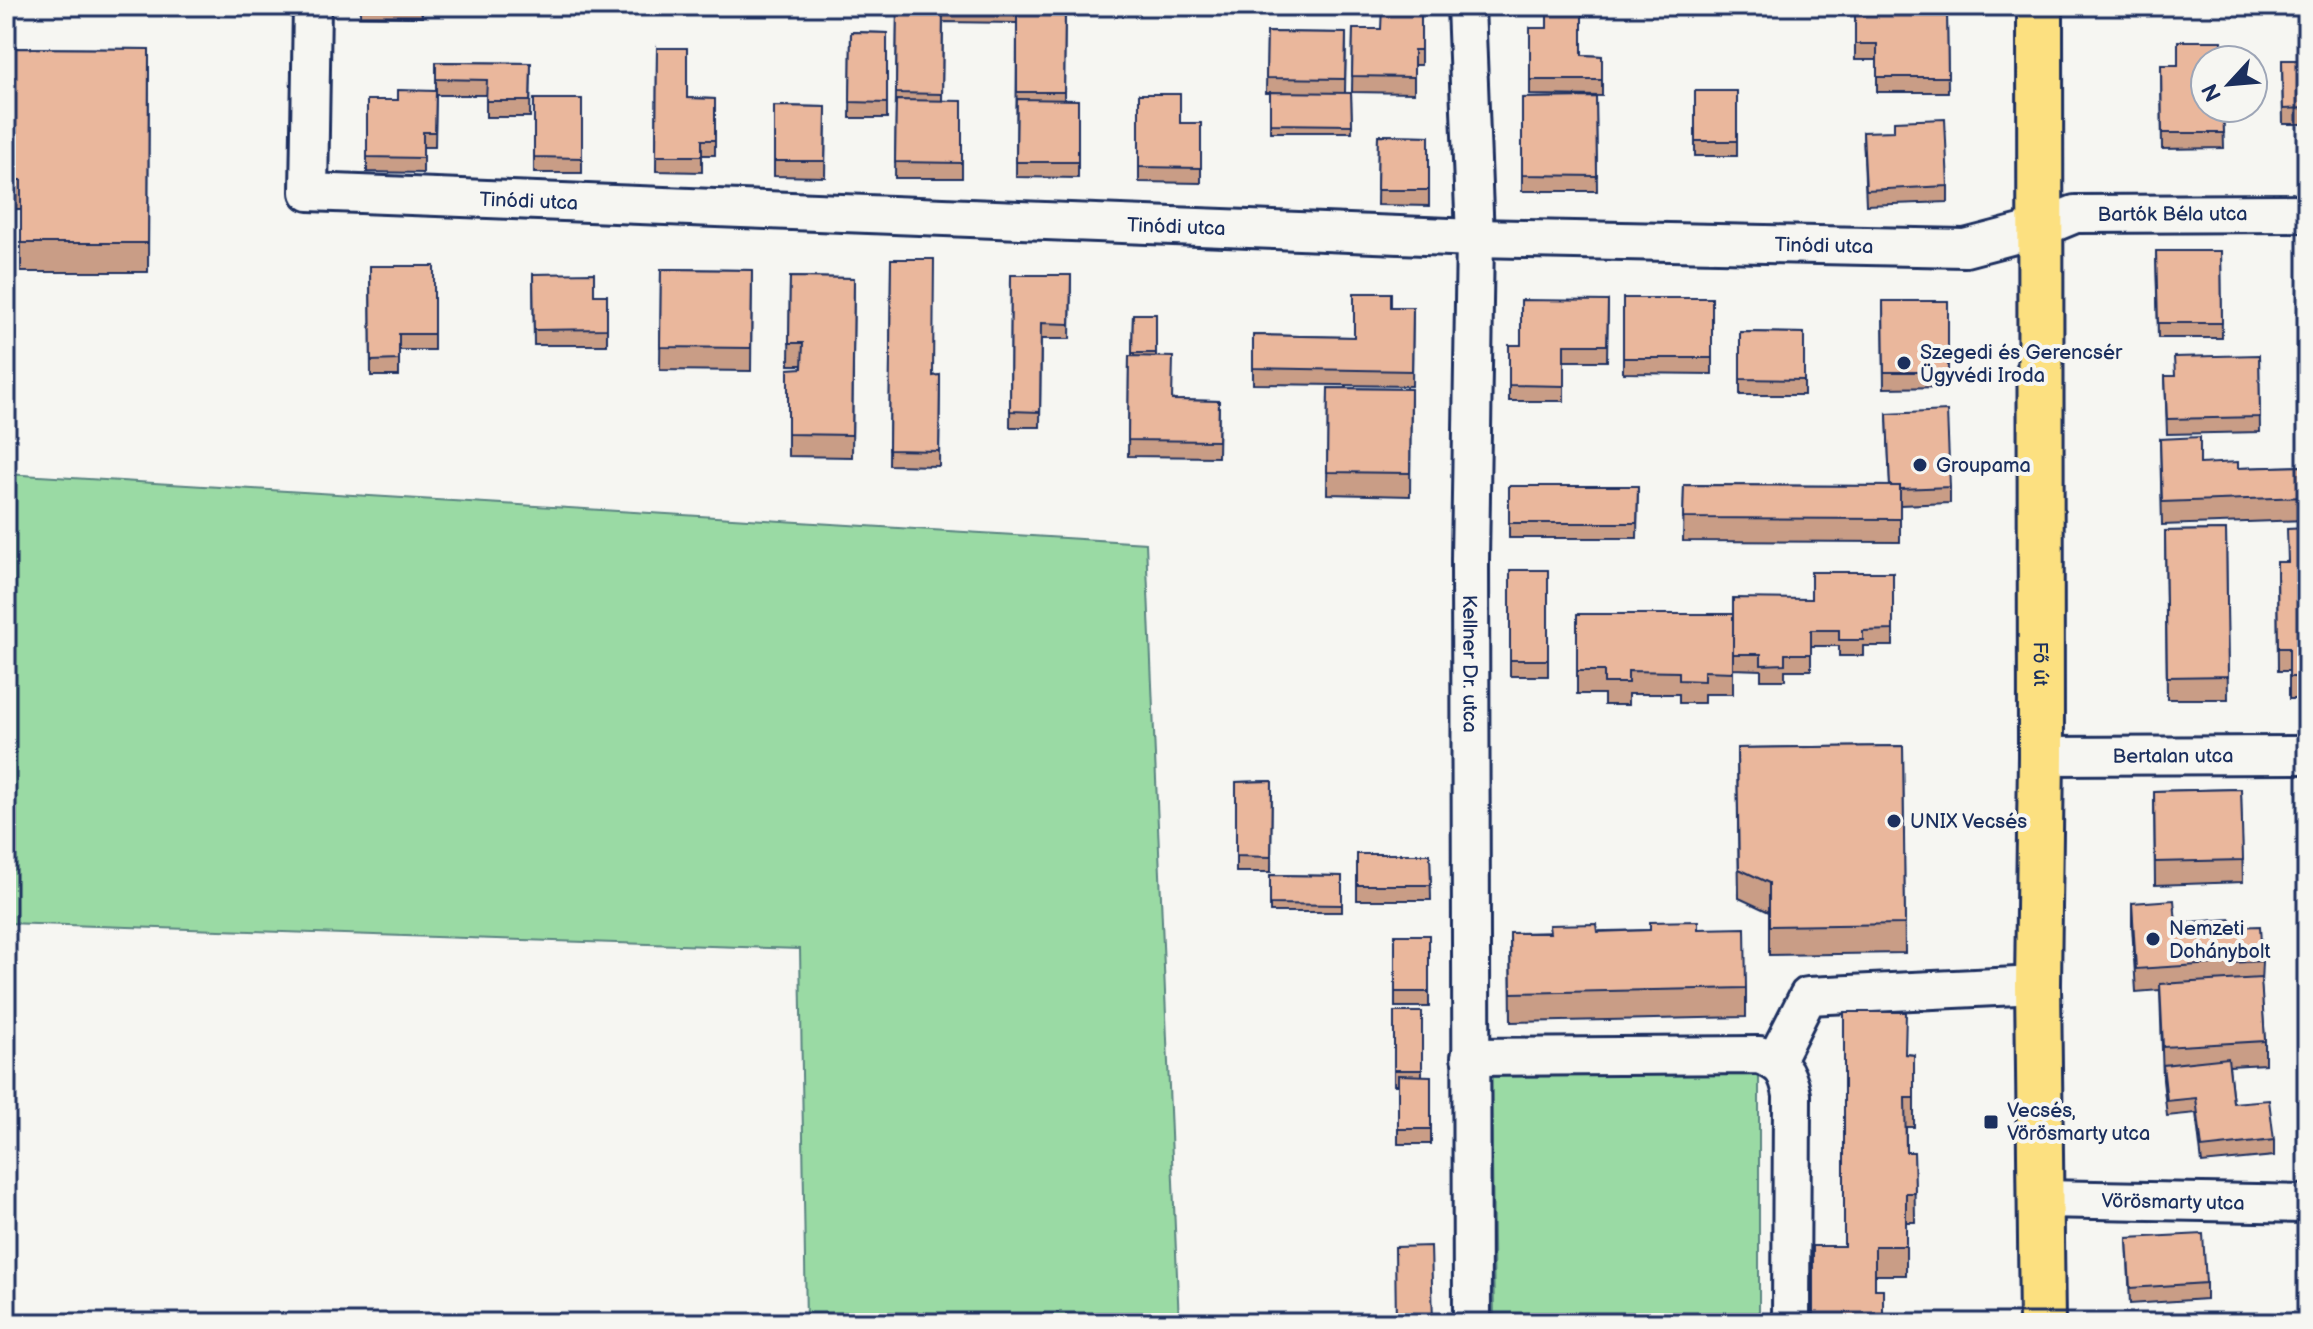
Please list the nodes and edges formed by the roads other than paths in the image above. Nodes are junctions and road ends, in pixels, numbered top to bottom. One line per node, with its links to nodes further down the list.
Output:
1 (312, 6): 6 (street, Tinódi utca)
2 (1466, 6): 6 (street, Kellner Dr. utca)
3 (2040, 6): 5 (main road, Fő út)
4 (2307, 213): 5 (street, Bartók Béla utca)
5 (2041, 228): 6 (street, Tinódi utca); 8 (main road, Fő út)
6 (1475, 238): 10 (street, Kellner Dr. utca)
7 (2307, 755): 8 (street, Bertalan utca)
8 (2041, 756): 9 (main road, Fő út)
9 (2038, 985): 11 (street); 12 (main road, Fő út)
10 (1470, 1057): 11 (street); 14 (street, Kellner Dr. utca)
11 (1775, 1061): 15 (street)
12 (2041, 1199): 13 (street, Vörösmarty utca); 16 (main road, Fő út)
13 (2307, 1204)
14 (1472, 1323)
15 (1791, 1323)
16 (2042, 1323)

